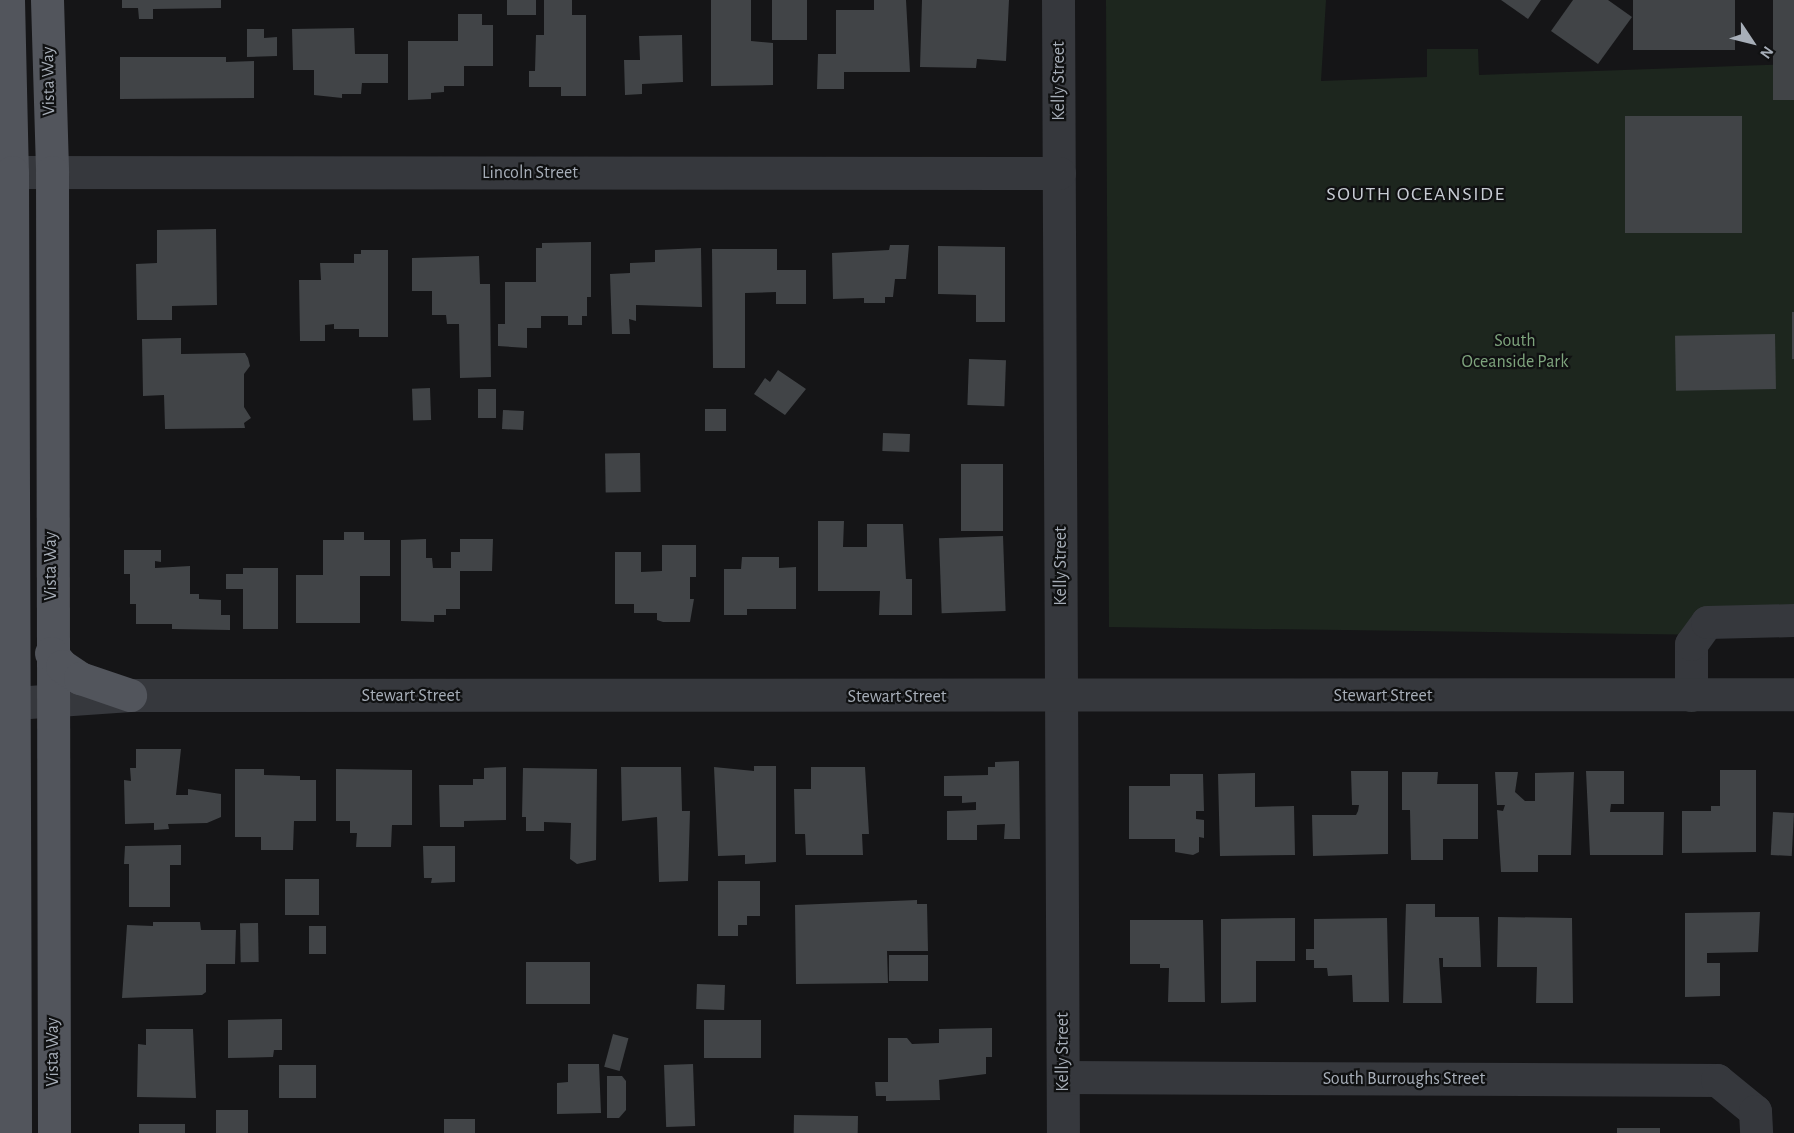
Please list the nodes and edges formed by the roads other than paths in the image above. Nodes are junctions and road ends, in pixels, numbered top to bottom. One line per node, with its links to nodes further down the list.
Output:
1 (8, 0): 4 (main road)
2 (47, 0): 5 (main road, Vista Way)
3 (1058, 0): 6 (street, Kelly Street)
4 (6, 172): 5 (street, Lincoln Street); 14 (main road)
5 (52, 172): 6 (street, Lincoln Street); 8 (main road, Vista Way)
6 (1059, 173): 12 (street, Kelly Street)
7 (1794, 620): 11 (street)
8 (51, 653): 10 (main road); 13 (main road, Vista Way)
9 (1794, 694): 11 (street, Stewart Street)
10 (130, 695): 12 (street, Stewart Street); 13 (street, Stewart Street)
11 (1691, 695): 12 (street, Stewart Street)
12 (1061, 697): 15 (street, Kelly Street)
13 (51, 703): 14 (street, Stewart Street); 16 (main road, Vista Way)
14 (6, 704): 17 (main road)
15 (1063, 1077): 18 (street, Kelly Street); 19 (street, South Burroughs Street)
16 (43, 1131)
17 (15, 1133)
18 (1063, 1133)
19 (1756, 1133)

